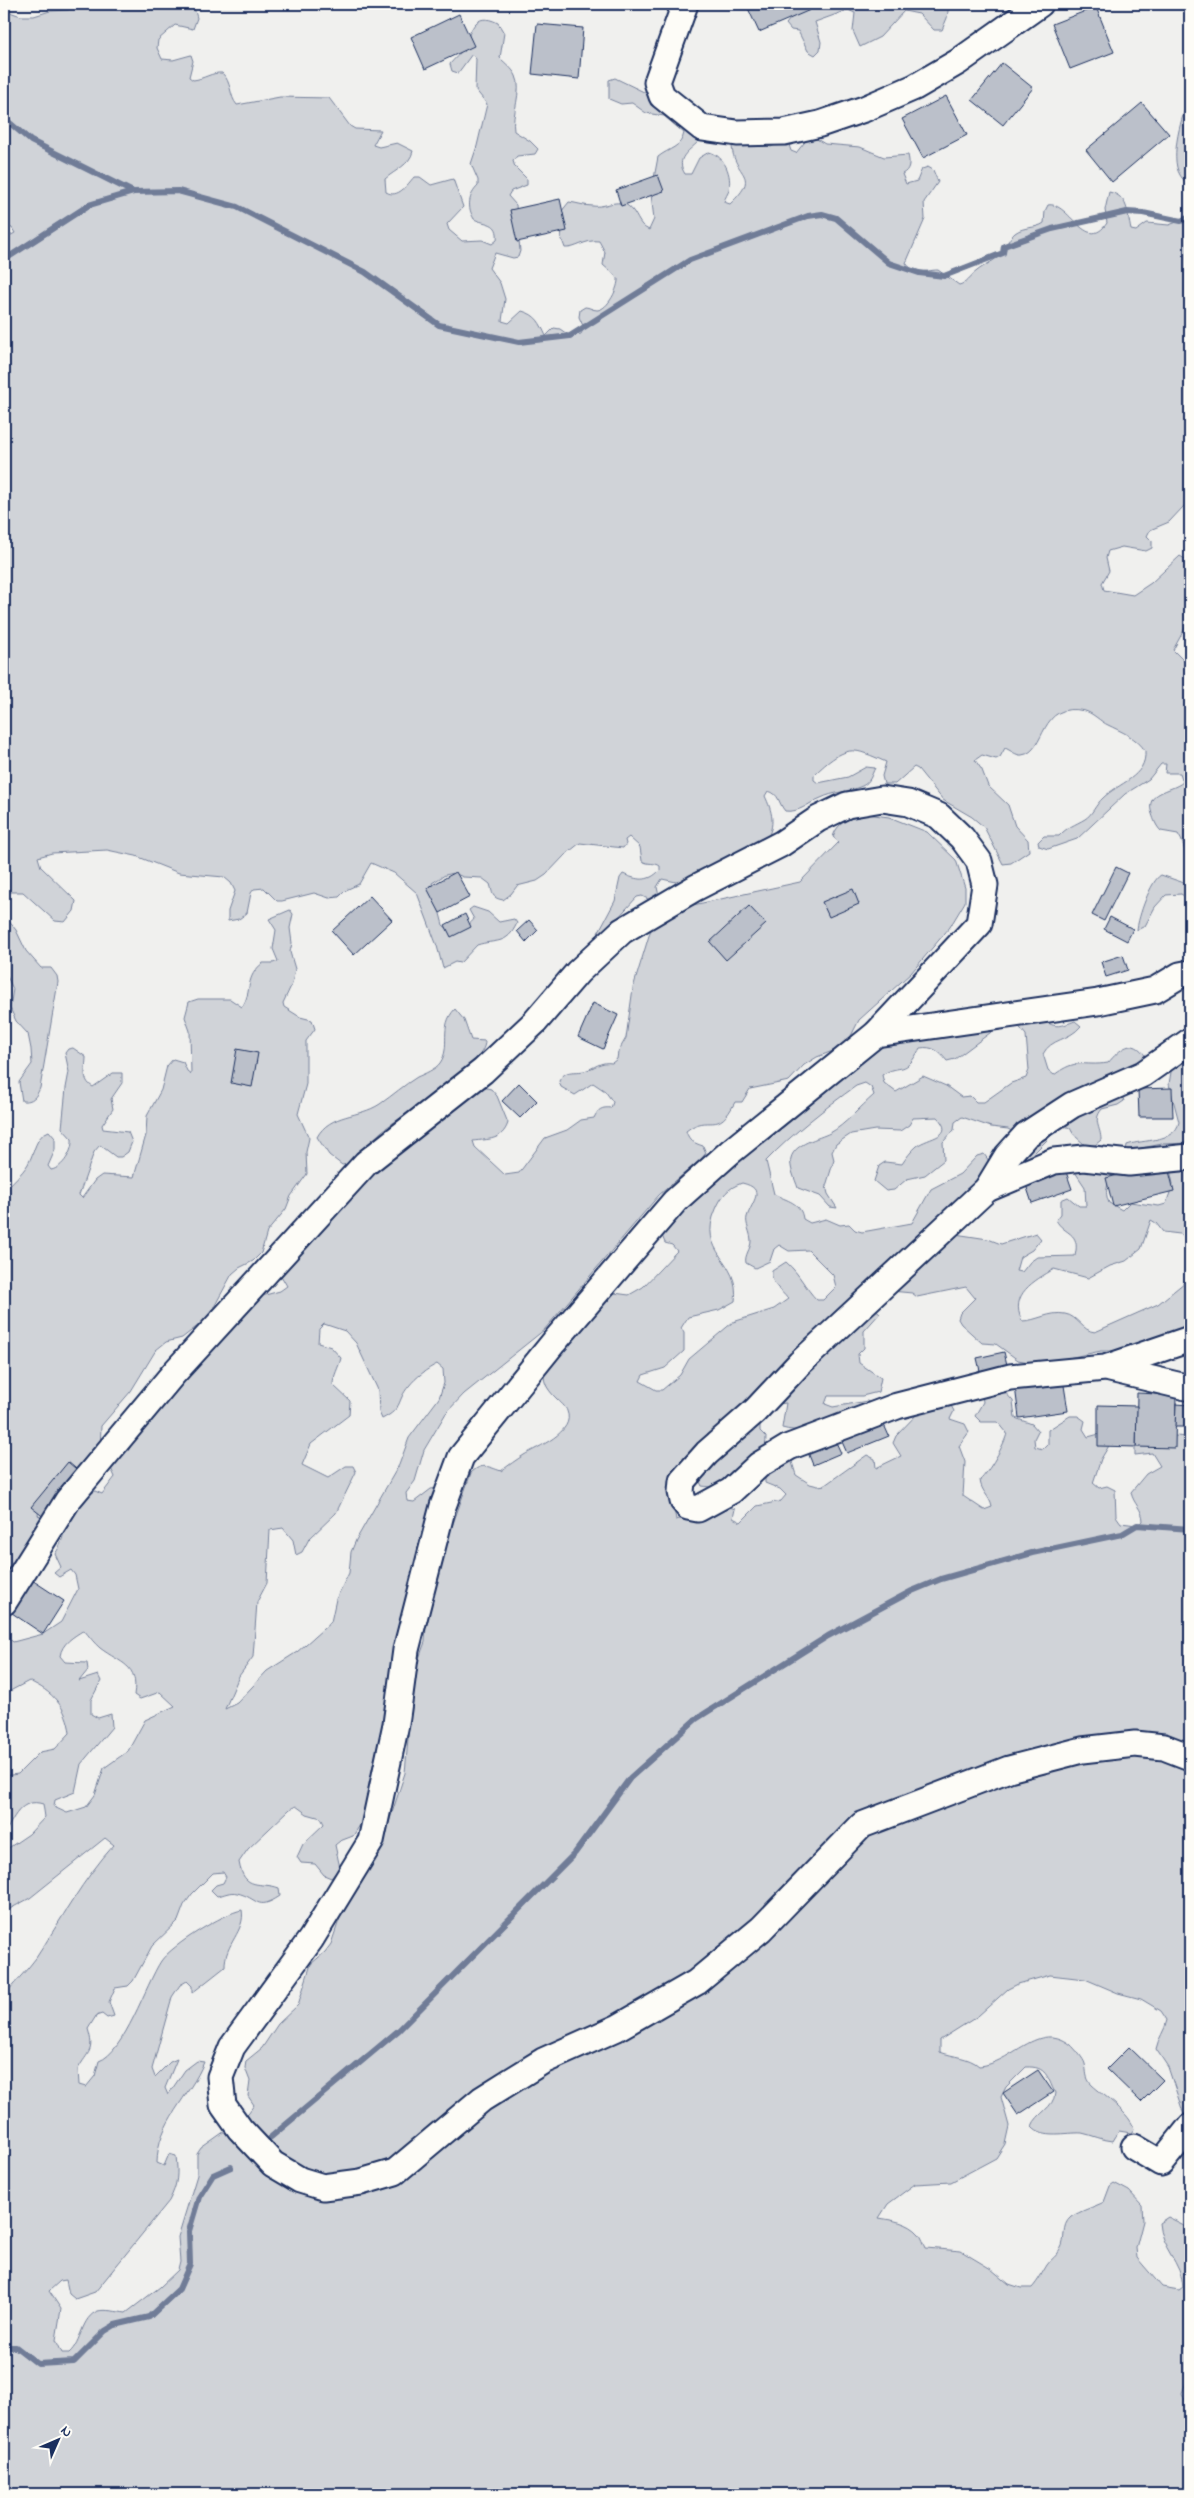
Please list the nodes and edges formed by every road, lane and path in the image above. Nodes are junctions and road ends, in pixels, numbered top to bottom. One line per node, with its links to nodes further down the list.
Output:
1 (685, 4): 2 (street)
2 (1040, 4)
3 (1190, 973): 4 (street)
4 (876, 1034): 11 (street); 12 (street)
5 (1190, 1041): 7 (street)
6 (1190, 1157): 7 (street)
7 (987, 1189): 9 (street)
8 (1190, 1339): 9 (street)
9 (1105, 1368): 10 (street)
10 (1190, 1388)
11 (4, 1602)
12 (1190, 1757)
13 (1190, 2127): 14 (street)
14 (1134, 2146)

